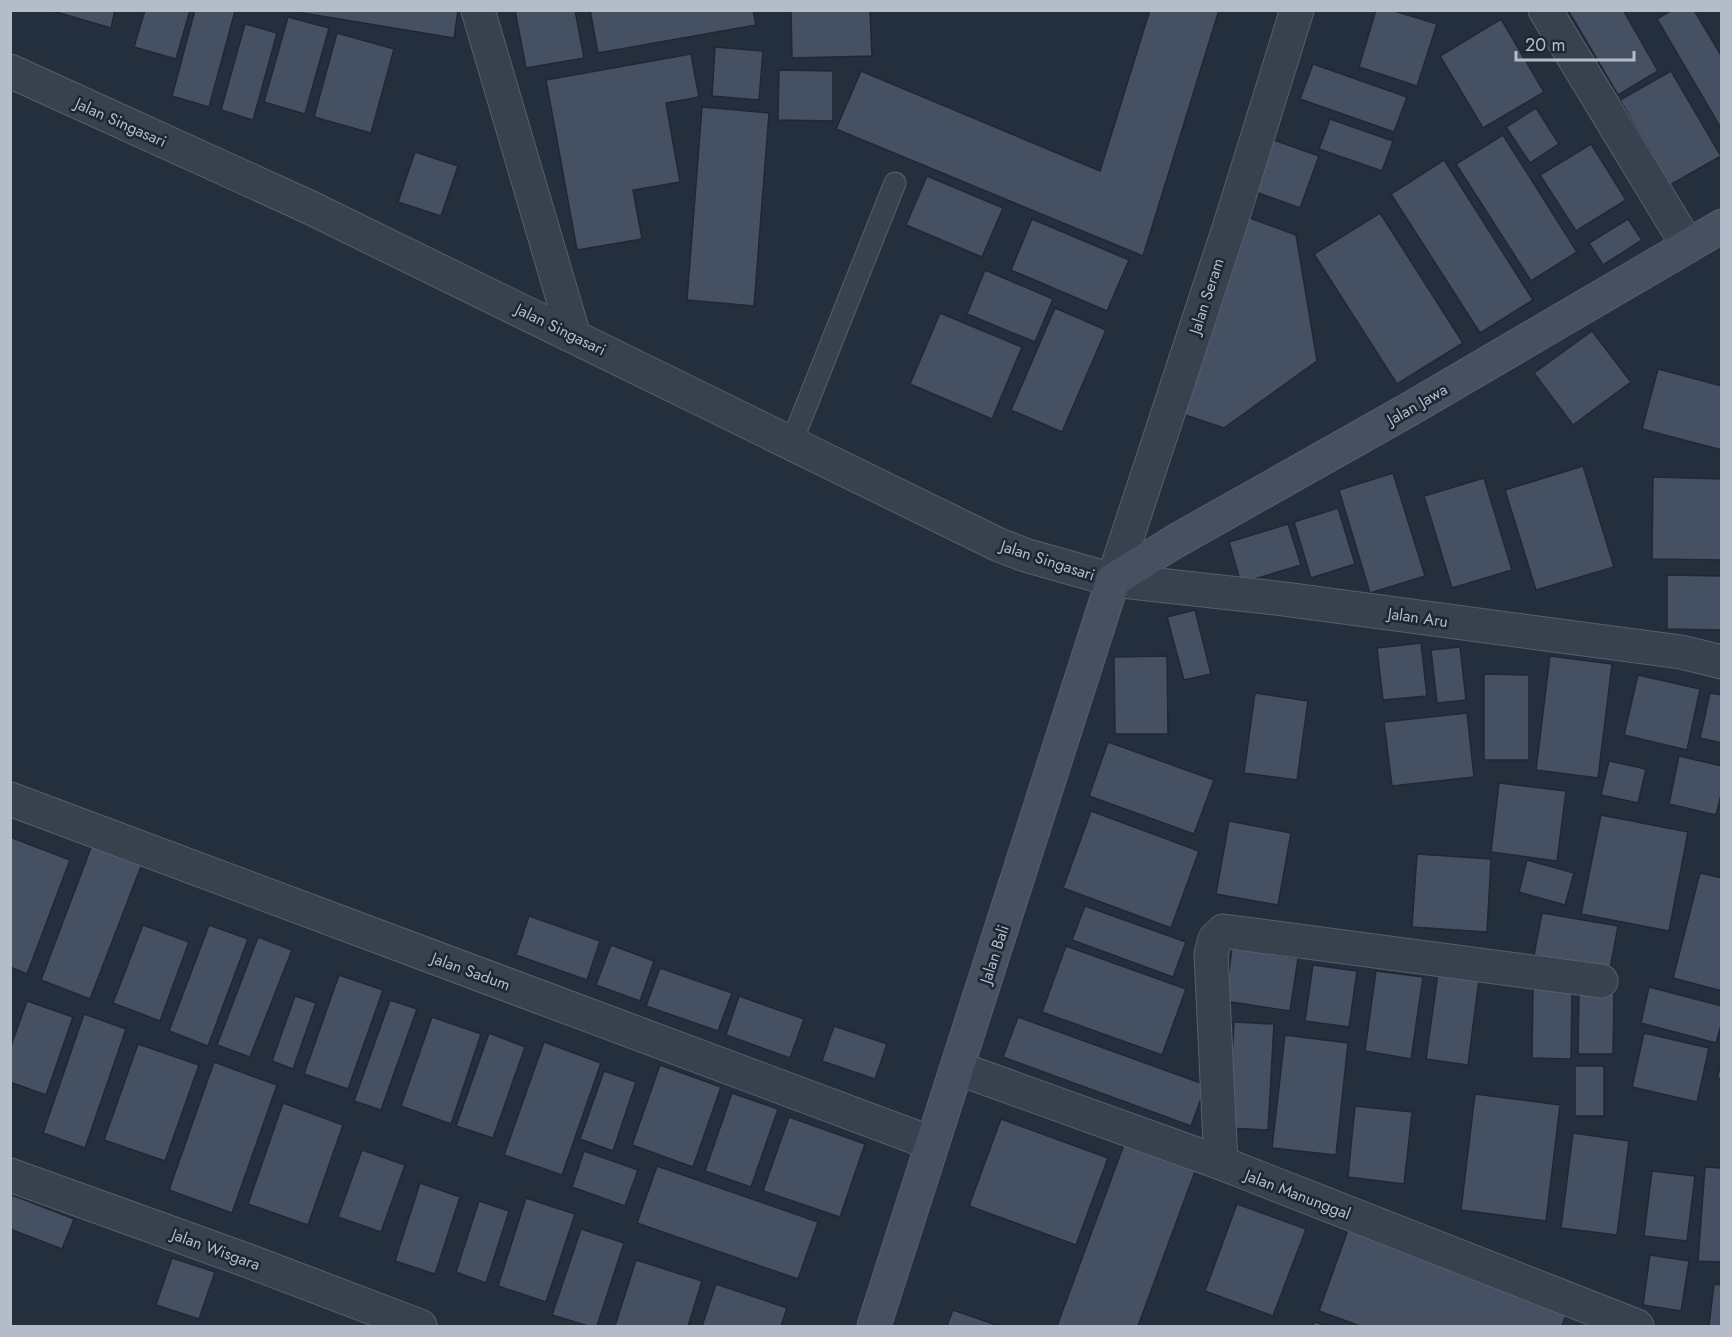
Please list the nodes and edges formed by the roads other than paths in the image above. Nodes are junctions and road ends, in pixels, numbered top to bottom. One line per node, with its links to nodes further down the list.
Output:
1 (478, 10): 8 (street)
2 (1297, 10): 10 (street, Jalan Seram)
3 (1545, 10): 7 (street)
4 (10, 71): 8 (street, Jalan Singasari)
5 (896, 183): 9 (lane)
6 (1722, 226): 7 (street, Jalan Jawa)
7 (1688, 246): 10 (street, Jalan Jawa)
8 (574, 336): 9 (street, Jalan Singasari)
9 (791, 444): 10 (street, Jalan Singasari)
10 (1113, 580): 11 (street, Jalan Aru); 14 (street, Jalan Bali)
11 (1722, 662)
12 (10, 799): 15 (street, Jalan Sadum)
13 (1601, 981): 16 (street)
14 (957, 1068): 15 (street, Jalan Bali); 16 (street, Jalan Manunggal)
15 (932, 1143): 19 (street, Jalan Bali)
16 (1221, 1163): 20 (street, Jalan Manunggal)
17 (10, 1175): 18 (street, Jalan Wisgara)
18 (420, 1326)
19 (874, 1326)
20 (1637, 1326)

